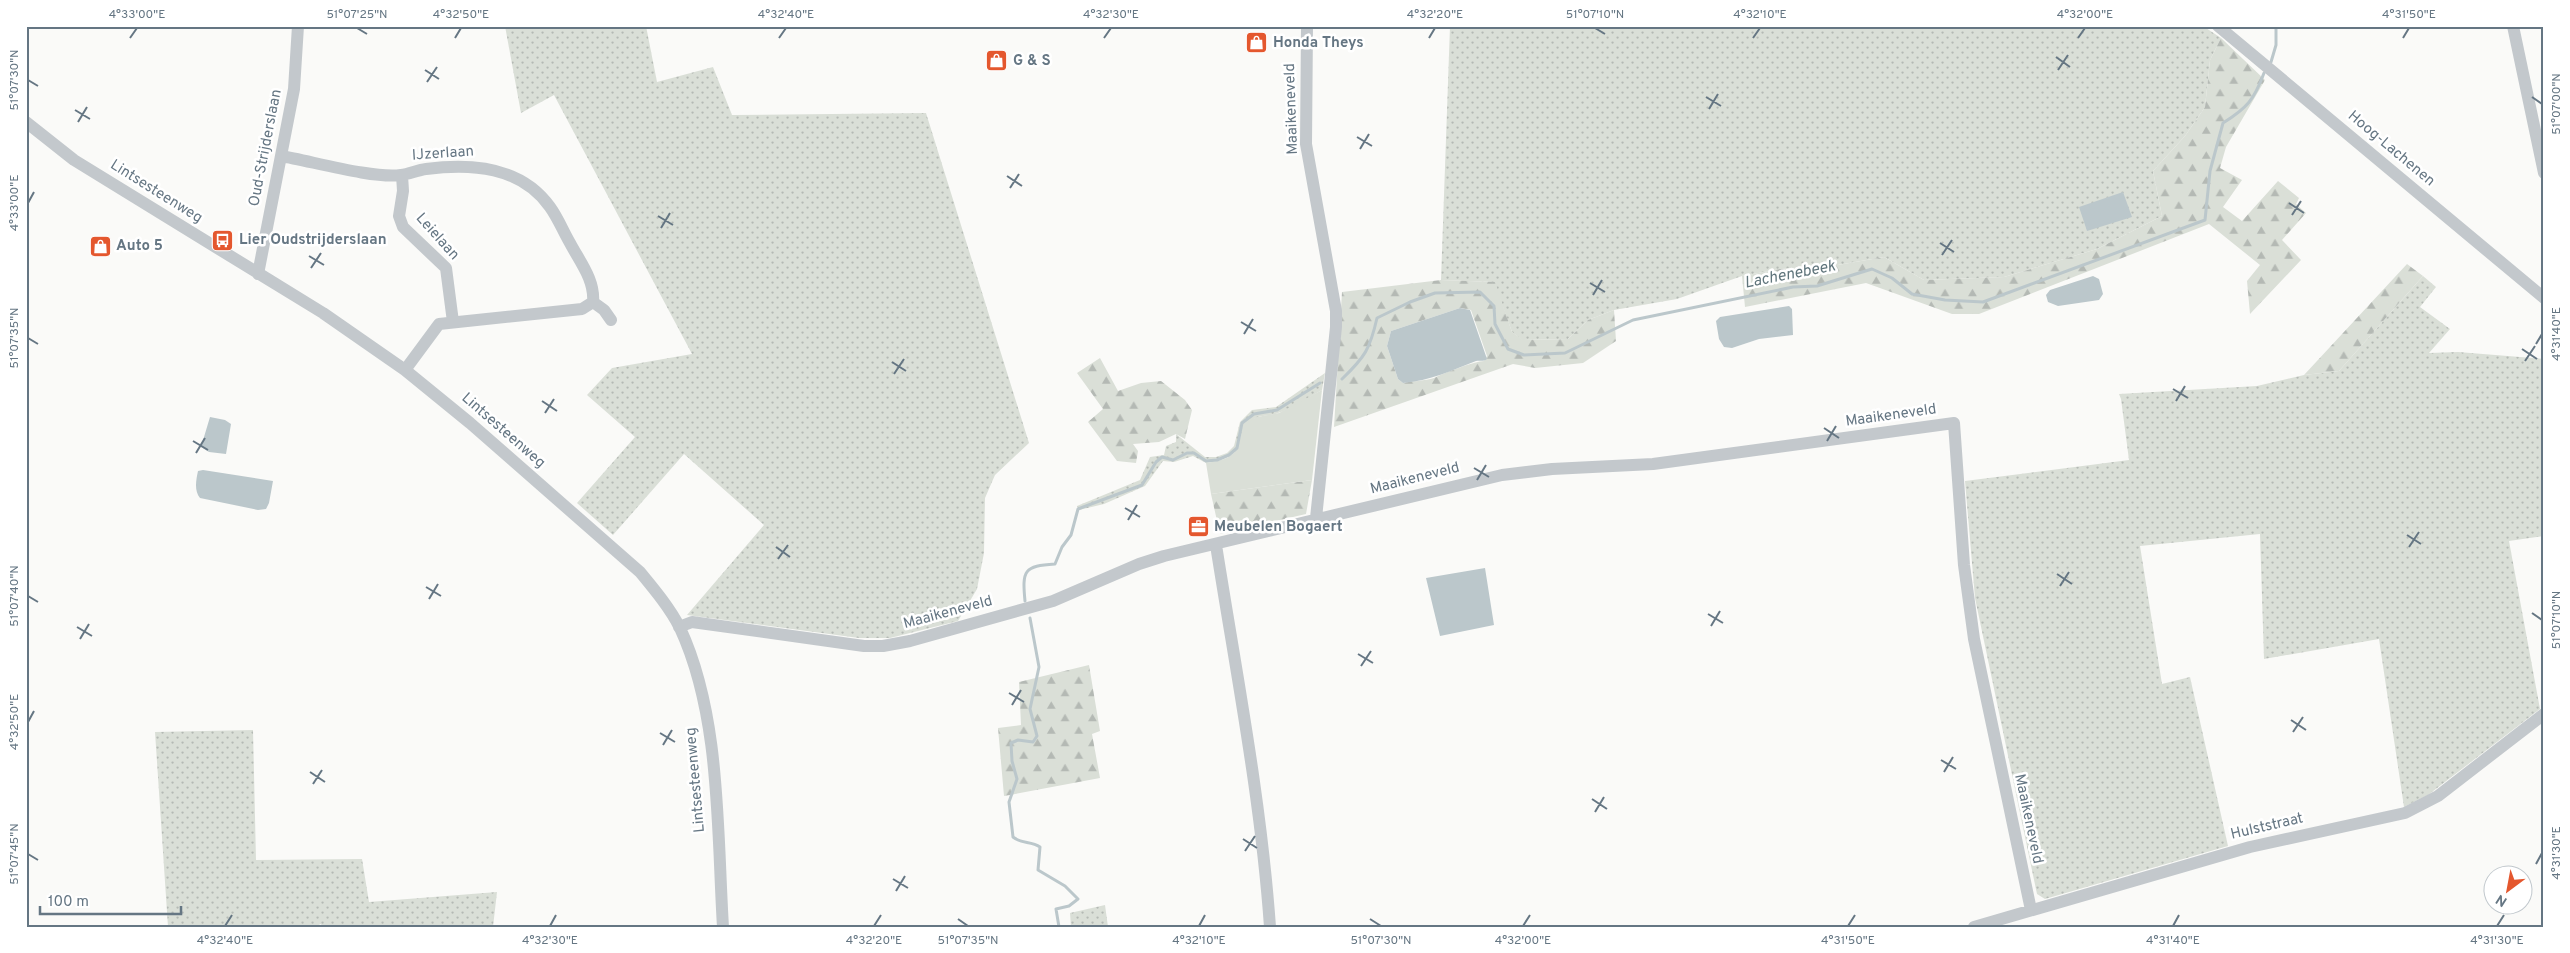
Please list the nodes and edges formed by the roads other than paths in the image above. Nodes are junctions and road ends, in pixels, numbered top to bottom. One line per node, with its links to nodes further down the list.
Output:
1 (298, 26): 6 (street, Oud-Strijderslaan)
2 (1307, 26): 15 (street, Maaikeneveld)
3 (2218, 26): 10 (street, Hoog-Lachenen)
4 (2513, 26): 7 (street)
5 (26, 122): 9 (street, Lintsesteenweg)
6 (281, 156): 8 (street, IJzerlaan); 9 (street, Oud-Strijderslaan)
7 (2544, 173)
8 (402, 175): 11 (street, IJzerlaan); 13 (street, Leielaan)
9 (258, 274): 14 (street, Lintsesteenweg)
10 (2544, 298)
11 (593, 302): 12 (street); 13 (street)
12 (611, 320)
13 (453, 322): 14 (street)
14 (405, 370): 17 (street, Lintsesteenweg)
15 (1316, 518): 16 (street, Maaikeneveld); 19 (street, Maaikeneveld)
16 (1216, 545): 17 (street, Maaikeneveld); 21 (street)
17 (679, 627): 20 (street, Lintsesteenweg)
18 (2544, 714): 19 (street, Hulststraat)
19 (2031, 910): 22 (street, Hulststraat)
20 (723, 927)
21 (1270, 927)
22 (1974, 927)

